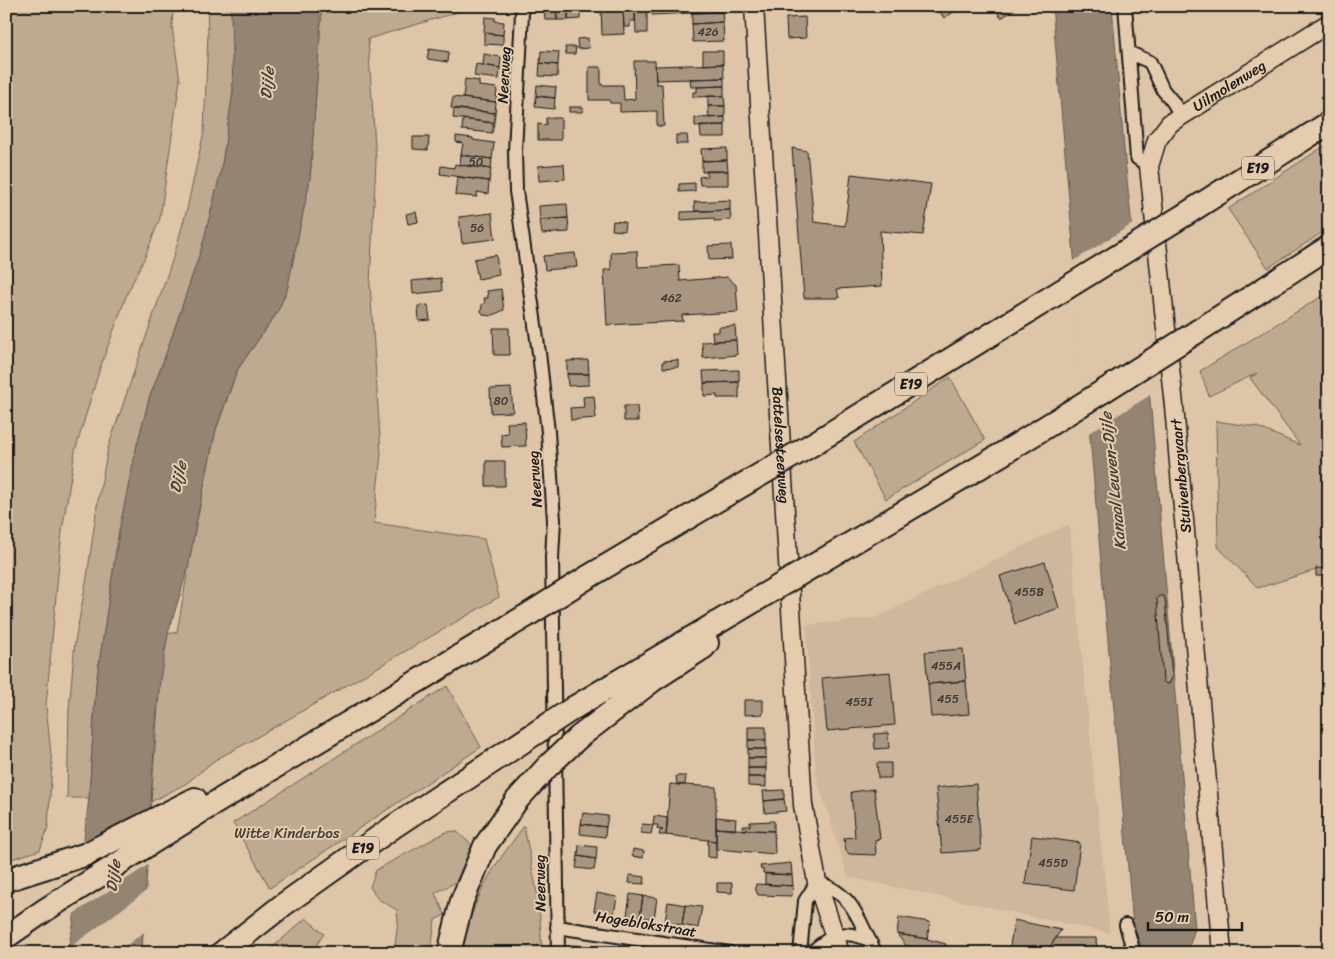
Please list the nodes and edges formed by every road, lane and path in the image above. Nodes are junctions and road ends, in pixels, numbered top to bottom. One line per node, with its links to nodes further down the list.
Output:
1 (524, 6): 15 (street, Neerweg)
2 (754, 6): 13 (main road, Battelsesteenweg)
3 (1125, 6): 5 (street)
4 (1329, 23): 6 (main road, Uilmolenweg)
5 (1130, 53): 6 (street); 8 (street)
6 (1181, 116): 8 (main road, Uilmolenweg)
7 (1329, 123): 11 (highway, E19, bridge)
8 (1150, 166): 27 (main road, Stuivenbergvaart)
9 (1329, 247): 10 (highway, E19, bridge)
10 (728, 616): 19 (highway, E19, bridge); 20 (highway, bridge)
11 (200, 804): 12 (highway); 16 (highway)
12 (6, 880)
13 (818, 882): 17 (street); 18 (main road, Battelsesteenweg); 23 (street)
14 (1126, 925): 26 (street)
15 (557, 927): 21 (street, Neerweg); 22 (street, Hogeblokstraat)
16 (6, 937)
17 (869, 940): 18 (street); 25 (street)
18 (837, 945): 24 (street)
19 (222, 953)
20 (449, 953)
21 (558, 953)
22 (730, 953)
23 (800, 953)
24 (811, 953)
25 (876, 953)
26 (1134, 953)
27 (1222, 953)

